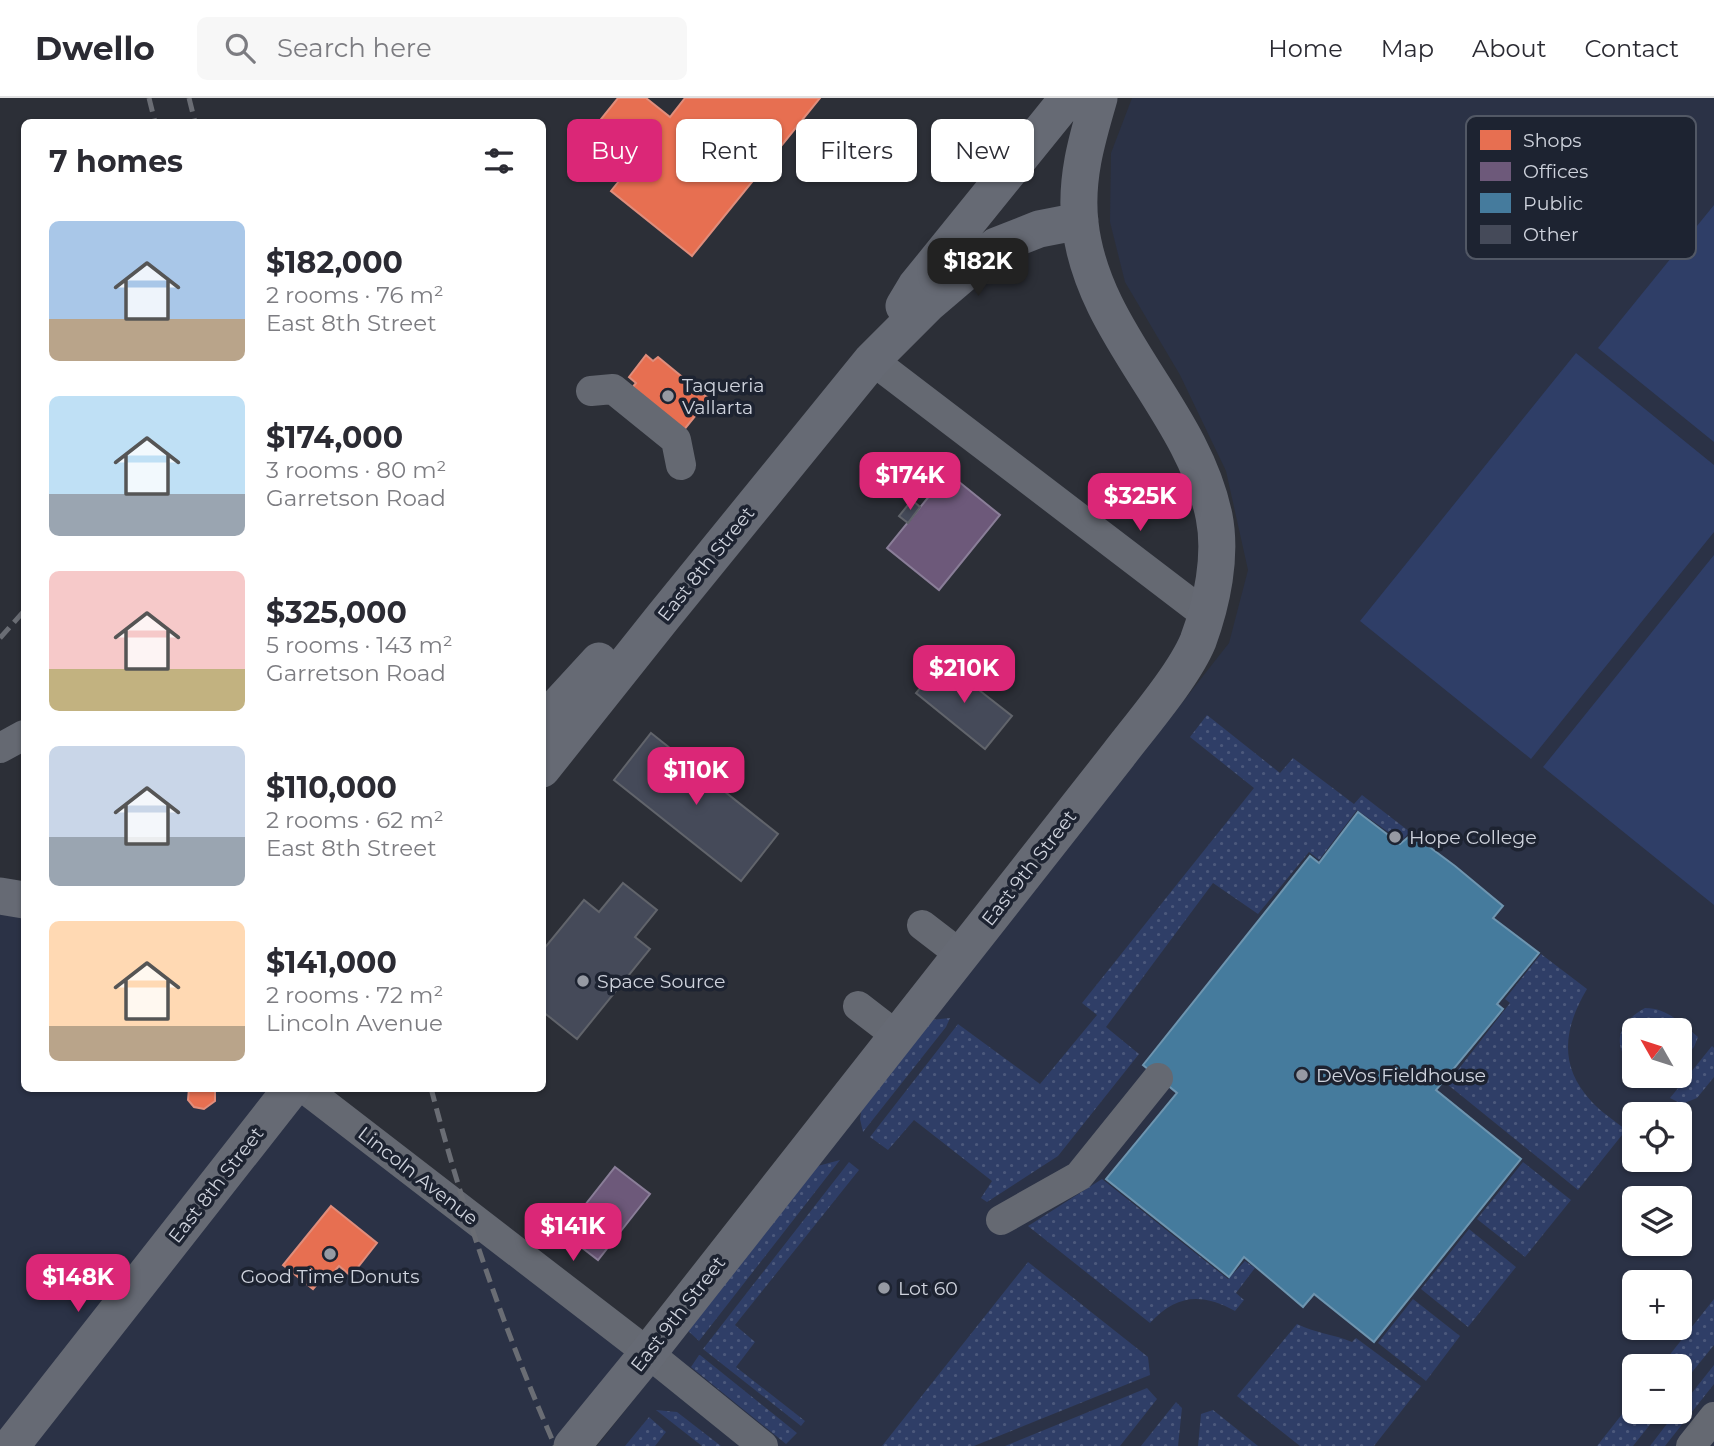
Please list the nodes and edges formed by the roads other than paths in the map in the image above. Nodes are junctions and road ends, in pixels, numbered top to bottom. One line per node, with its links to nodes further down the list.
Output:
1 (1068, 98): 4 (main road, East 8th Street)
2 (1099, 98): 3 (main road)
3 (1080, 221): 4 (main road, East 8th Street); 7 (main road, East 9th Street)
4 (872, 360): 7 (street); 8 (main road, East 8th Street)
5 (591, 391): 6 (street)
6 (681, 465)
7 (1206, 615): 14 (main road, East 9th Street)
8 (663, 617): 9 (main road); 10 (main road, East 8th Street)
9 (546, 719)
10 (546, 764)
11 (0, 896): 12 (main road)
12 (21, 900)
13 (922, 925): 14 (street)
14 (961, 955): 16 (main road, East 9th Street)
15 (858, 1006): 16 (street)
16 (897, 1036): 21 (main road, East 9th Street)
17 (1158, 1078): 20 (street)
18 (289, 1092): 23 (main road, East 8th Street)
19 (309, 1092): 21 (street, Lincoln Avenue)
20 (1001, 1220)
21 (648, 1353): 24 (main road, East 9th Street); 25 (street, Lincoln Avenue)
22 (1714, 1417): 26 (street)
23 (11, 1446)
24 (572, 1446)
25 (763, 1446)
26 (1691, 1446)

